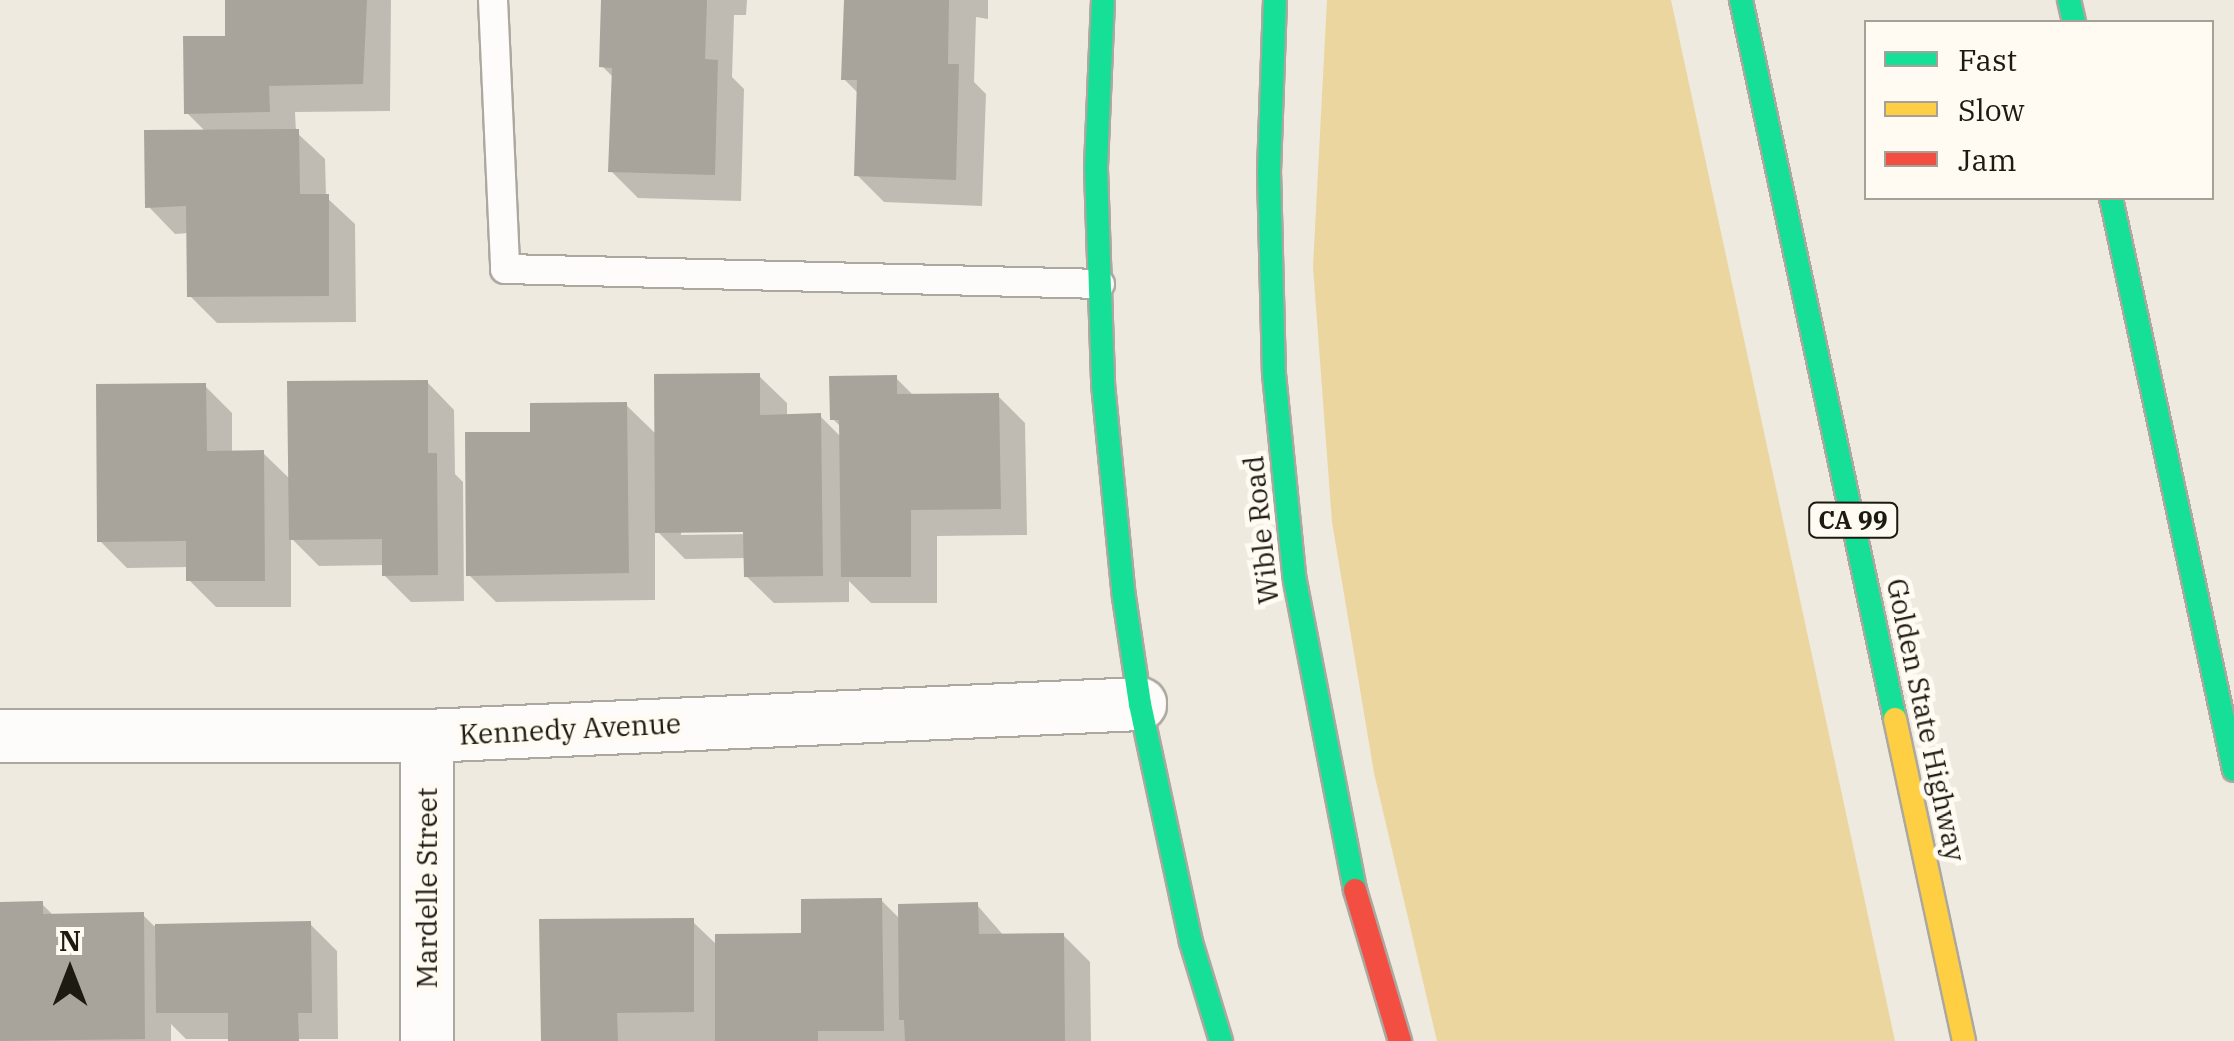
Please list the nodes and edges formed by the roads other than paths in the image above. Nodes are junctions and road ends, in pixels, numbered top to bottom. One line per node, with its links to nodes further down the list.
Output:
1 (494, 0): 6 (lane)
2 (1104, 0): 6 (main road)
3 (1275, 0): 13 (main road, Wible Road)
4 (1741, 0): 14 (main road, Golden State Highway / CA 99)
5 (2111, 200): 10 (main road)
6 (1100, 284): 7 (main road)
7 (1140, 704): 9 (street, Kennedy Avenue); 12 (main road)
8 (0, 736): 9 (street, Kennedy Avenue)
9 (427, 736): 11 (street, Mardelle Street)
10 (2234, 770)
11 (427, 1041)
12 (1222, 1041)
13 (1400, 1041)
14 (1964, 1041)

